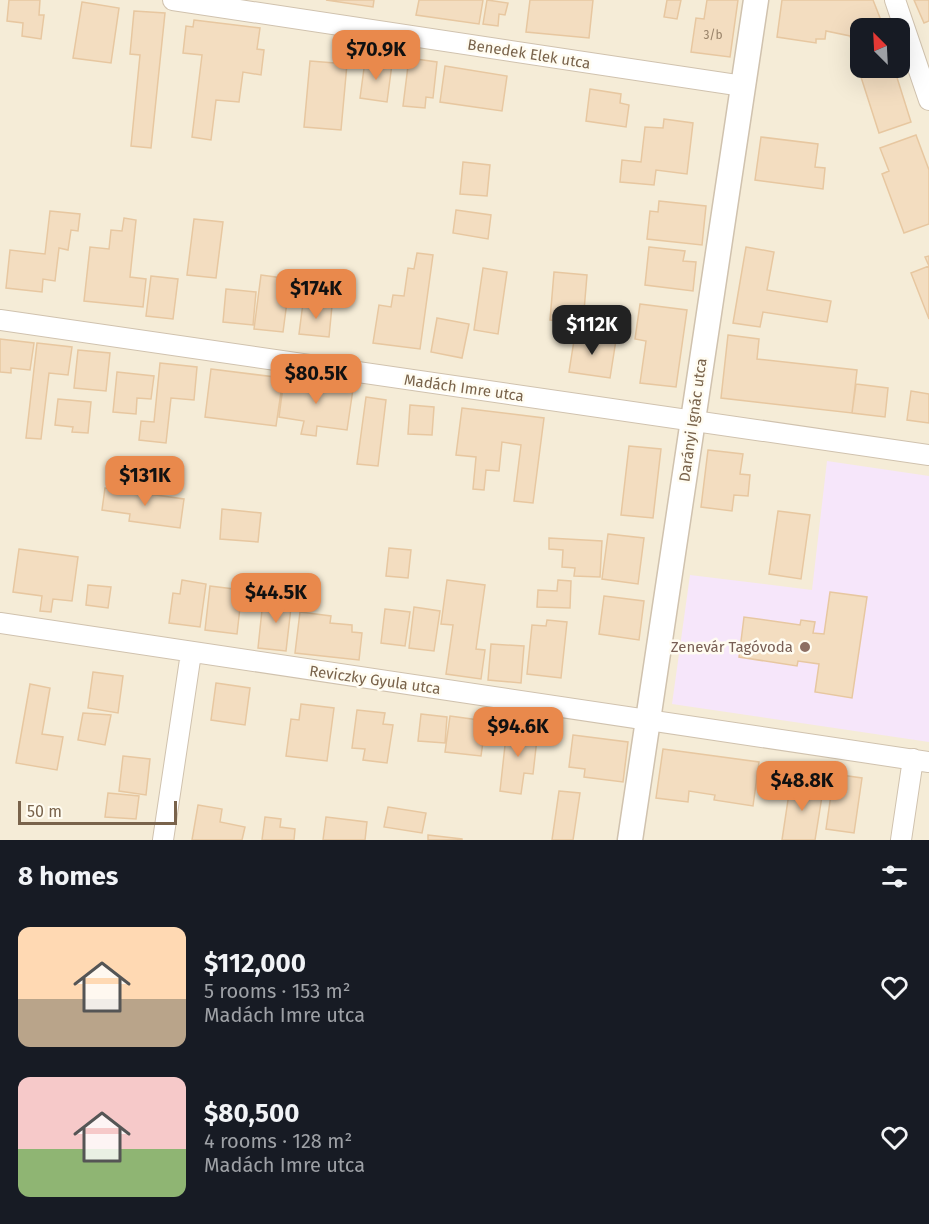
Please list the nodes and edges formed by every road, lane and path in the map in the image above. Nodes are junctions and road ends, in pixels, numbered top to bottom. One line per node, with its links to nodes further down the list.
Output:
1 (173, 0): 4 (street, Benedek Elek utca)
2 (756, 0): 4 (street, Darányi Ignác utca)
3 (895, 0): 5 (street)
4 (743, 86): 7 (street, Darányi Ignác utca)
5 (929, 100)
6 (0, 320): 7 (street, Madách Imre utca)
7 (692, 422): 8 (street, Madách Imre utca); 11 (street, Darányi Ignác utca)
8 (929, 455)
9 (0, 623): 10 (street, Reviczky Gyula utca)
10 (191, 653): 11 (street, Reviczky Gyula utca); 13 (street)
11 (649, 720): 12 (street, Reviczky Gyula utca); 14 (street, Darányi Ignác utca)
12 (921, 760): 15 (street)
13 (163, 840)
14 (630, 840)
15 (901, 840)

